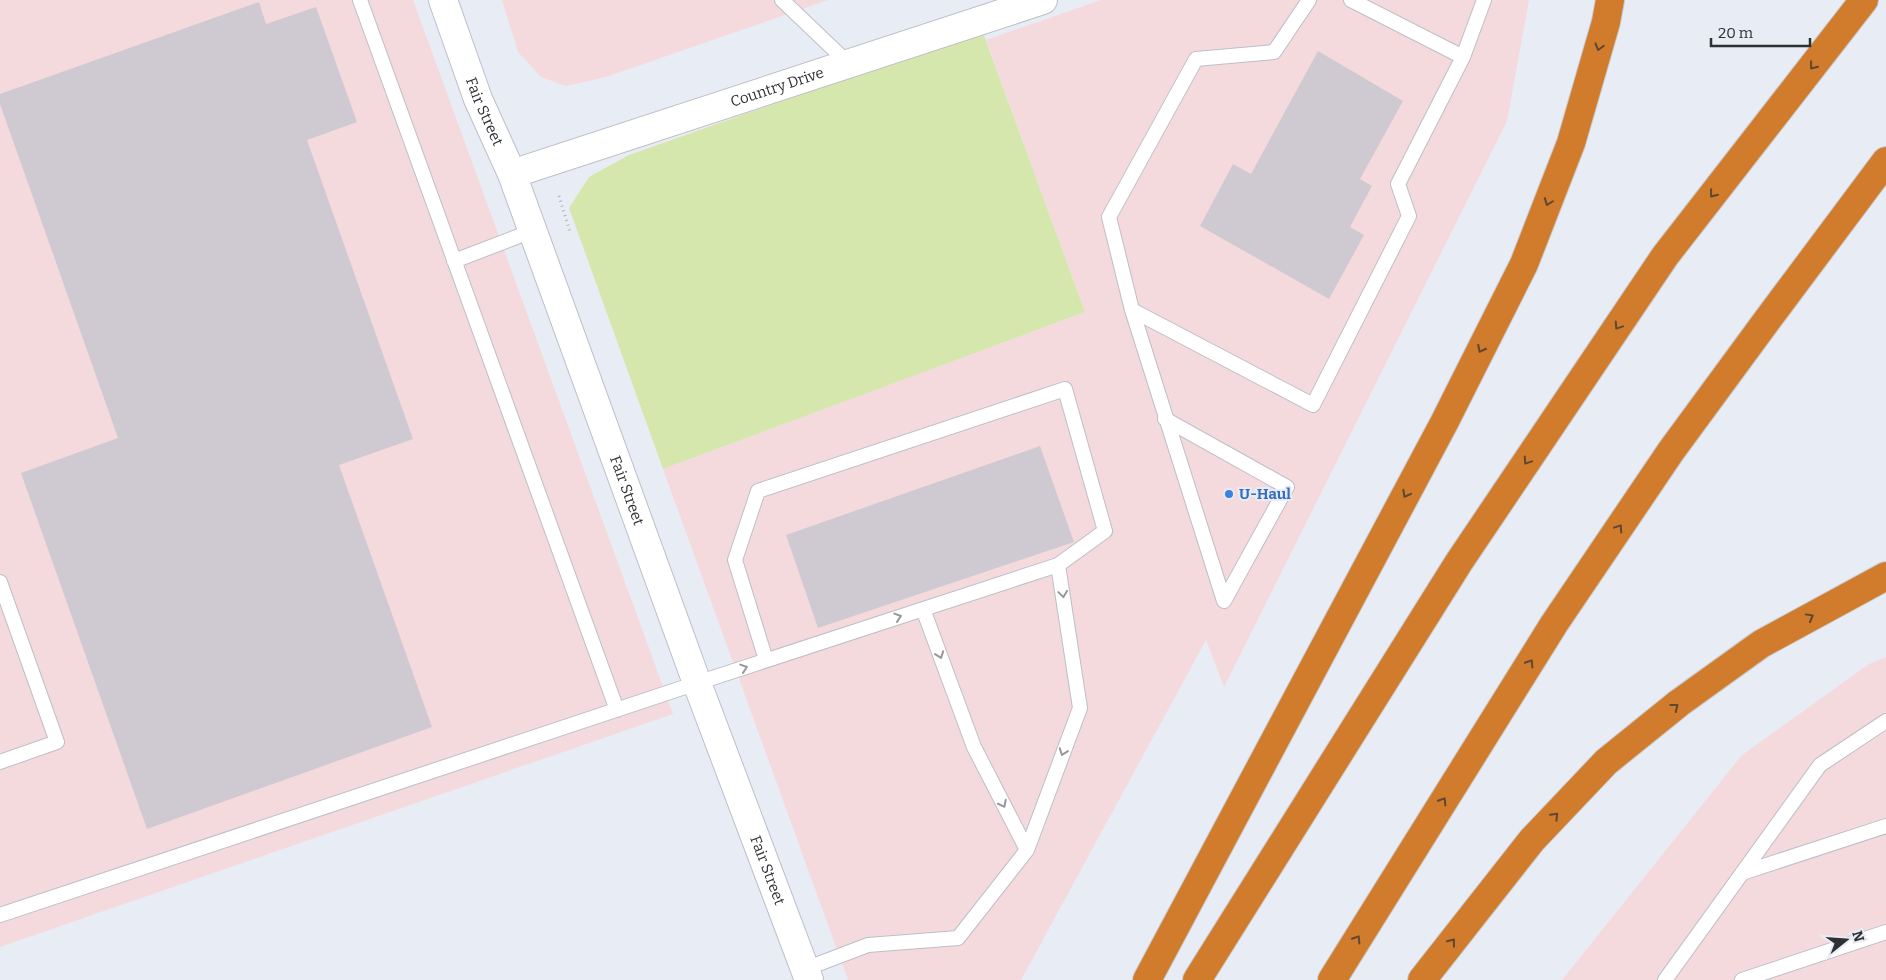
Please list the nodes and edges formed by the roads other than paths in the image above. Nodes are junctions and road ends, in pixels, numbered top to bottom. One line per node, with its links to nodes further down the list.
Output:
1 (360, 0): 15 (lane)
2 (443, 0): 13 (street, Fair Street)
3 (782, 0): 11 (lane)
4 (1043, 0): 11 (street, Country Drive)
5 (1309, 0): 16 (lane)
6 (1351, 0): 10 (lane)
7 (1484, 0): 10 (lane)
8 (1610, 0): 33 (highway, one-way to 33)
9 (1864, 0): 34 (highway, one-way to 34)
10 (1463, 57): 16 (lane)
11 (849, 64): 13 (street, Country Drive)
12 (1886, 161): 35 (highway, one-way to 12)
13 (512, 174): 14 (street, Fair Street)
14 (532, 231): 15 (lane); 23 (street, Fair Street)
15 (454, 261): 24 (lane)
16 (1132, 310): 17 (lane)
17 (1165, 419): 17 (lane)
18 (1058, 565): 21 (lane); 22 (lane); 28 (lane, one-way to 28)
19 (1886, 576): 36 (highway, one-way to 19)
20 (0, 582): 26 (lane)
21 (923, 609): 22 (lane, one-way to 21); 28 (lane, one-way to 28)
22 (766, 660): 23 (lane, one-way to 22)
23 (697, 683): 24 (lane); 32 (street, Fair Street)
24 (617, 710): 30 (lane)
25 (1886, 722): 29 (lane)
26 (0, 762)
27 (1886, 826): 29 (lane)
28 (1027, 850): 32 (lane)
29 (1742, 873): 37 (lane)
30 (0, 915)
31 (1886, 932): 38 (lane)
32 (807, 975)
33 (1147, 980)
34 (1197, 980)
35 (1332, 980)
36 (1422, 980)
37 (1666, 980)
38 (1742, 980)

